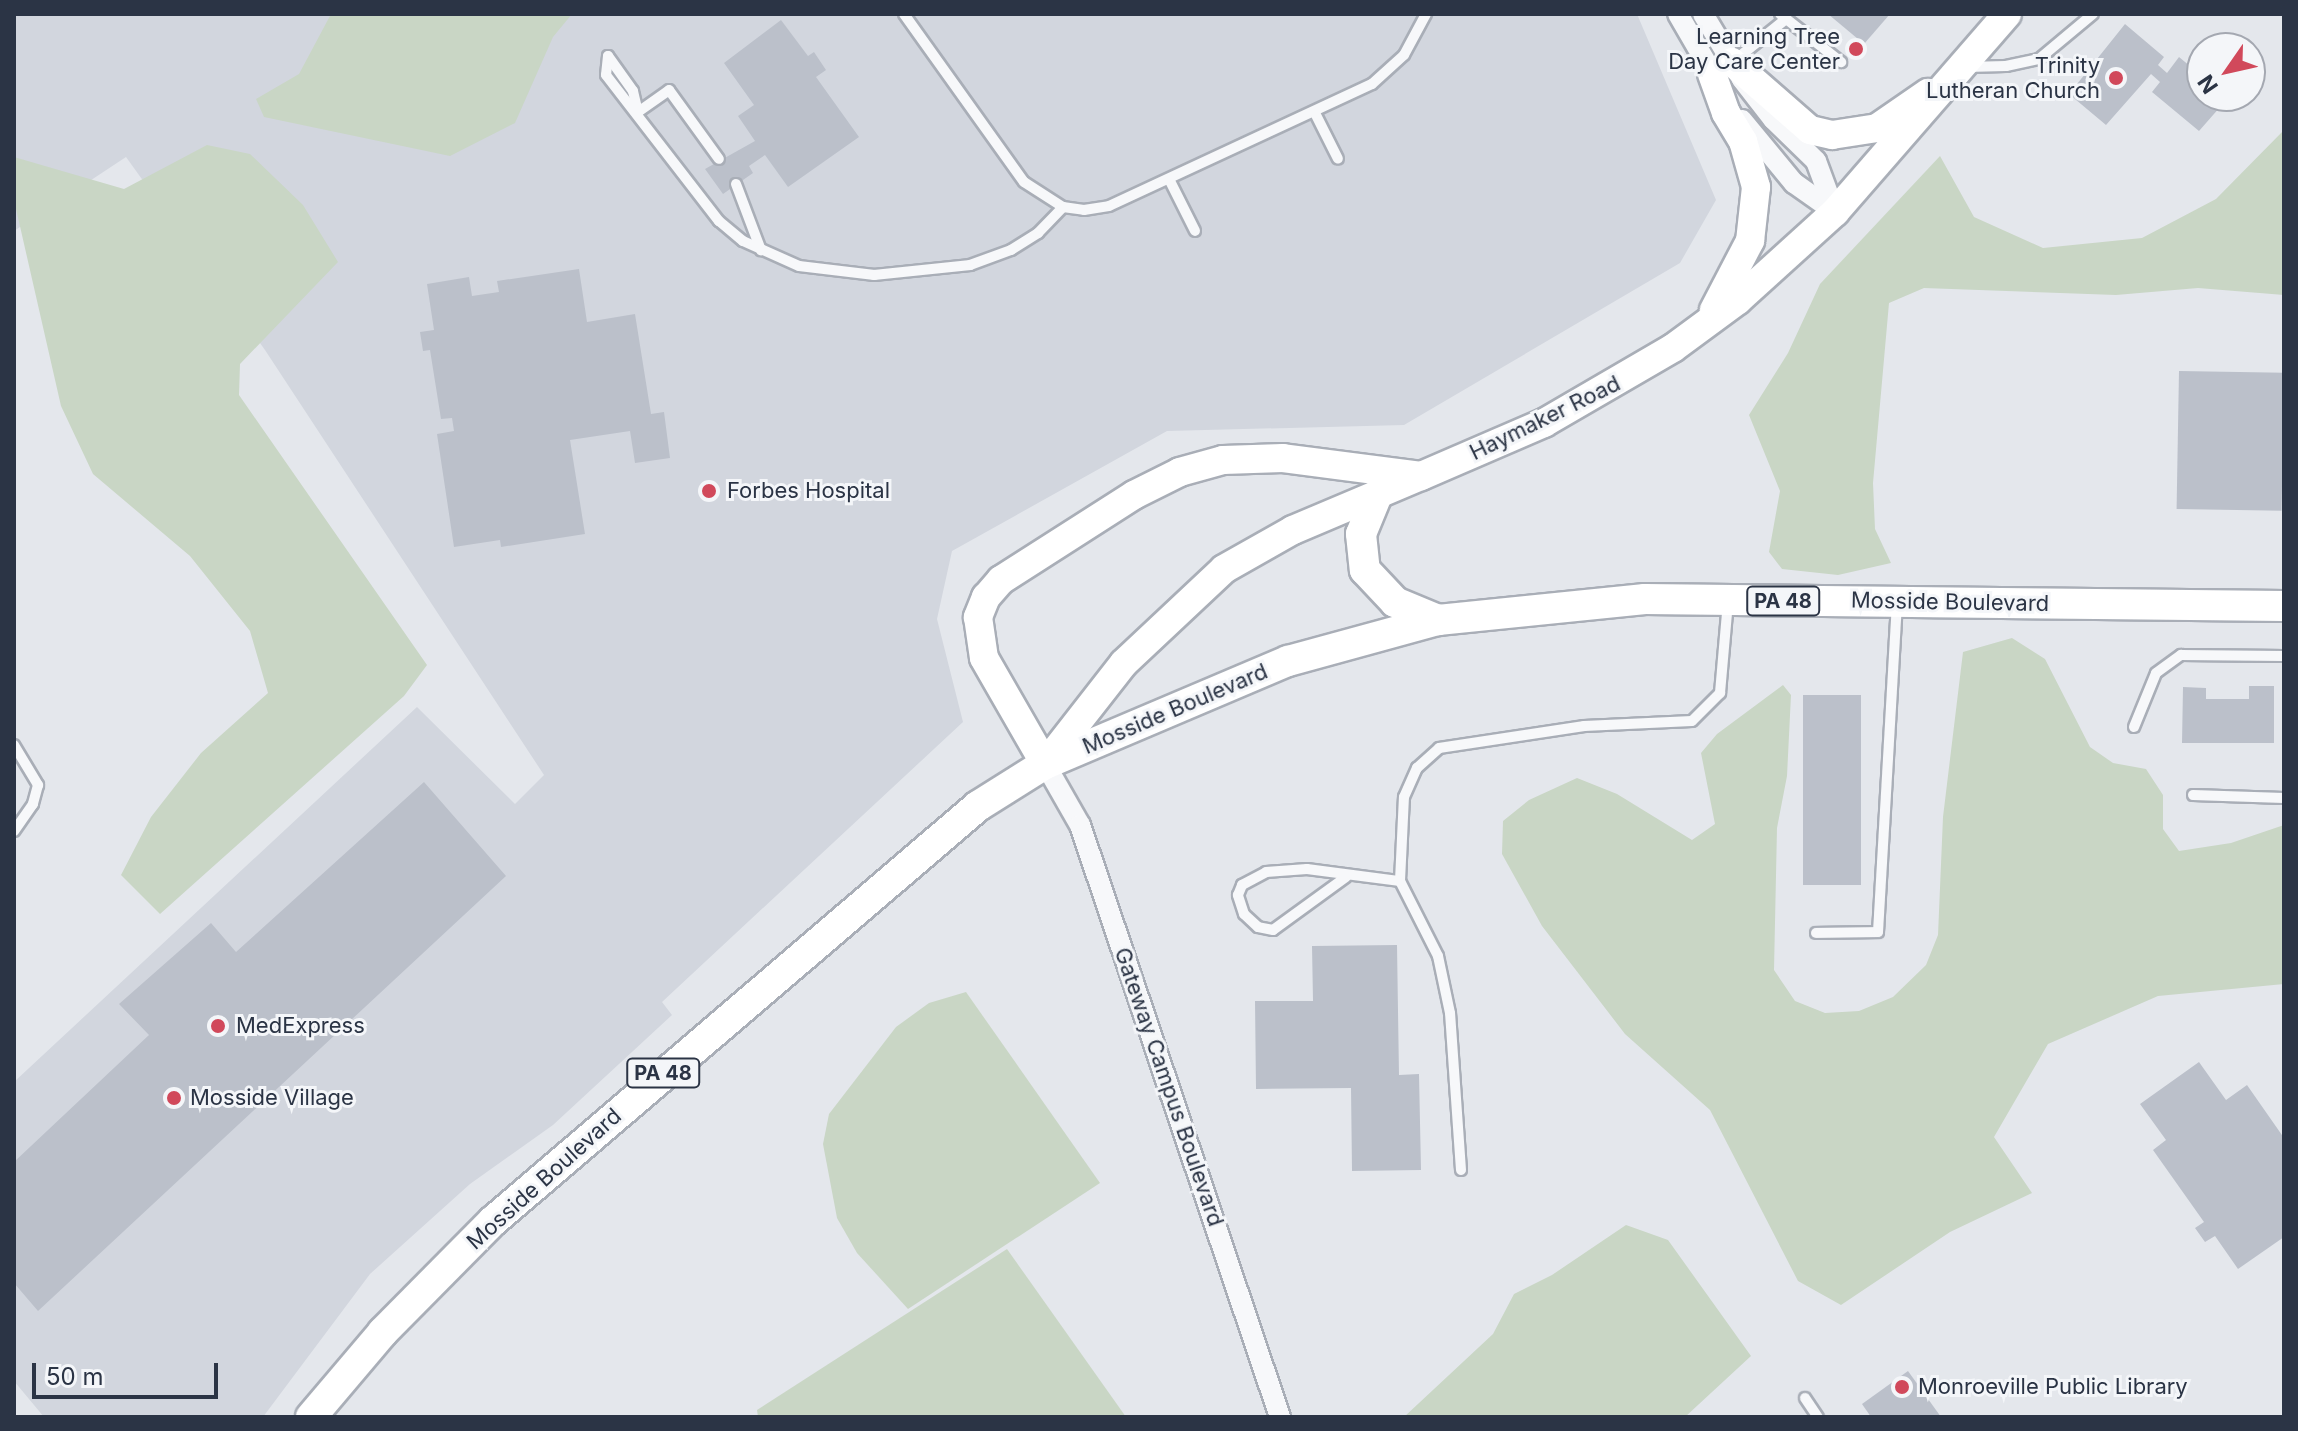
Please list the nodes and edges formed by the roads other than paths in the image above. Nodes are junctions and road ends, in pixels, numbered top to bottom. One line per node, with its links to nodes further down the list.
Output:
1 (904, 14): 17 (lane)
2 (1426, 14): 12 (lane)
3 (1678, 14): 10 (street)
4 (1703, 14): 10 (street)
5 (2007, 14): 9 (main road, Haymaker Road)
6 (2093, 14): 9 (lane)
7 (1783, 16): 8 (lane); 10 (lane)
8 (1841, 62)
9 (1964, 67): 10 (main road); 18 (main road, Haymaker Road)
10 (1722, 68): 18 (street); 18 (street); 21 (main road)
11 (638, 112): 11 (lane); 13 (lane); 20 (lane)
12 (1315, 113): 14 (lane); 15 (lane)
13 (719, 159)
14 (1338, 159)
15 (1169, 179): 17 (lane); 19 (lane)
16 (736, 184): 20 (lane)
17 (1063, 207): 20 (lane)
18 (1835, 212): 21 (main road, Haymaker Road)
19 (1195, 231)
20 (761, 250)
21 (1706, 324): 22 (main road, Haymaker Road)
22 (1421, 476): 23 (main road, Haymaker Road); 31 (main road)
23 (1377, 495): 27 (main road); 31 (main road, Haymaker Road)
24 (1728, 600): 25 (main road, Mosside Boulevard / PA 48); 27 (main road, Mosside Boulevard / PA 48); 37 (lane)
25 (1897, 602): 26 (main road, Mosside Boulevard / PA 48); 38 (lane)
26 (2284, 606)
27 (1438, 620): 31 (main road, Mosside Boulevard / PA 48)
28 (2284, 656): 29 (lane)
29 (2134, 727)
30 (14, 745): 34 (lane)
31 (1045, 764): 41 (main road, Mosside Boulevard / PA 48); 42 (street, Gateway Campus Boulevard)
32 (2193, 795): 33 (lane)
33 (2284, 798)
34 (18, 823): 35 (lane)
35 (14, 831)
36 (1346, 877): 36 (lane); 37 (lane)
37 (1400, 881): 39 (lane)
38 (1816, 933)
39 (1461, 1170)
40 (1805, 1398): 43 (lane)
41 (311, 1417)
42 (1280, 1417)
43 (1818, 1417)

